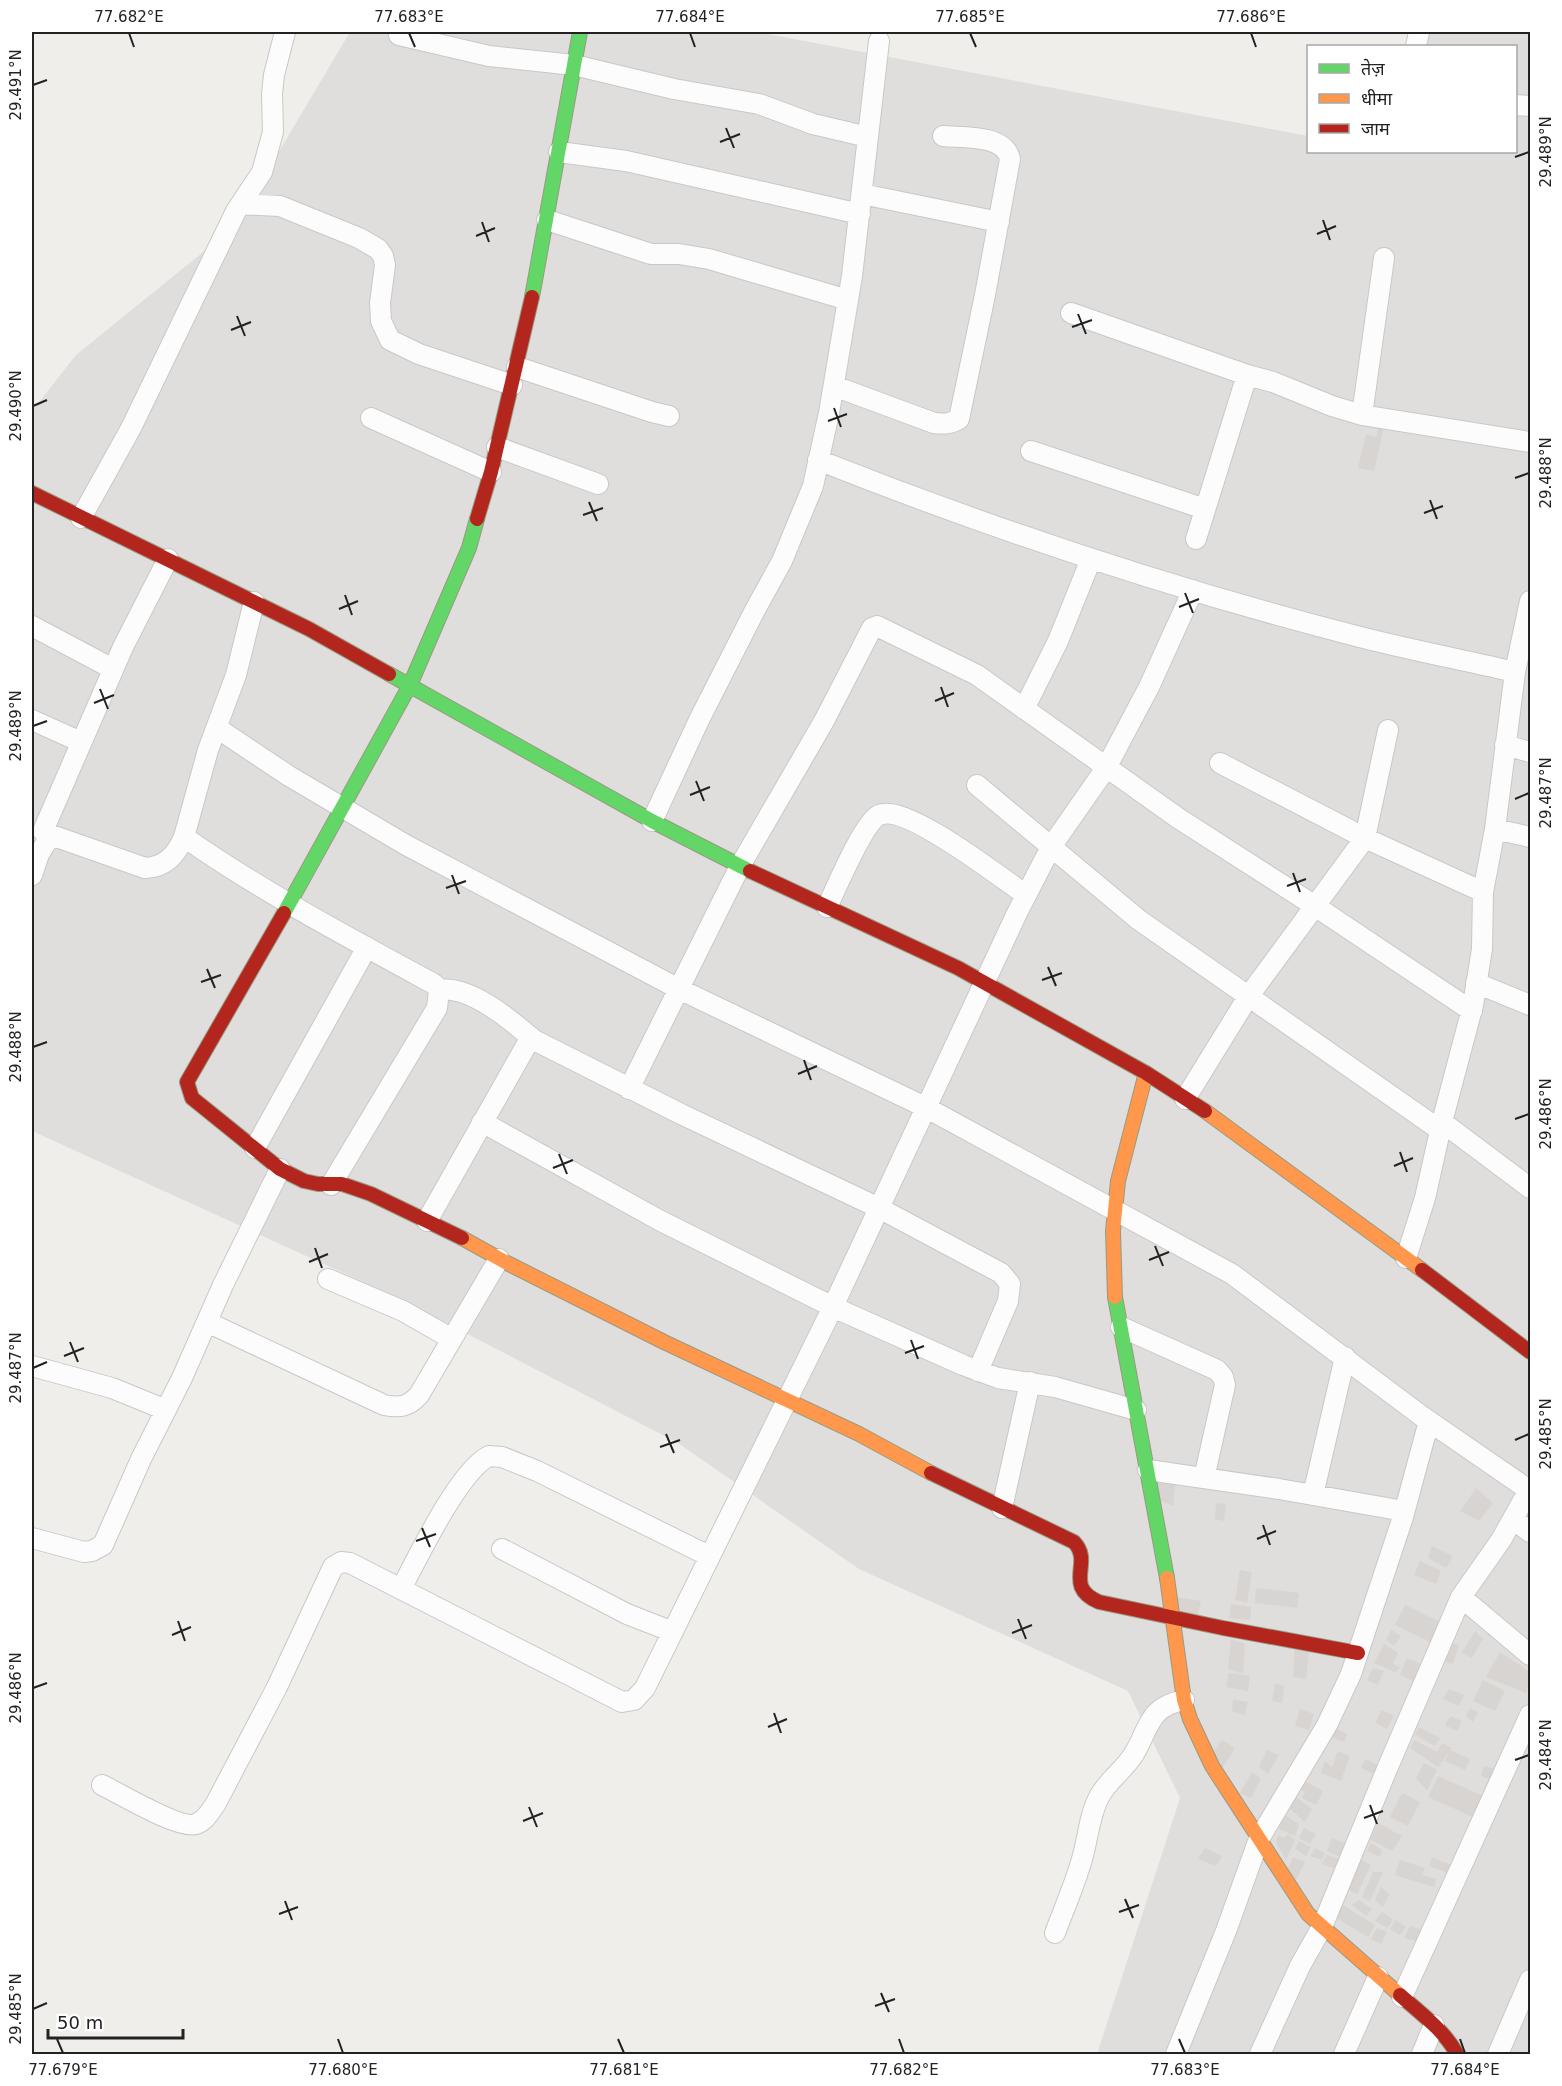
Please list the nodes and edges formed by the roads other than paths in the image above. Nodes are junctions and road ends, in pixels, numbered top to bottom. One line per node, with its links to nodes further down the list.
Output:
1 (285, 32): 9 (street)
2 (580, 32): 5 (street)
3 (399, 35): 5 (street)
4 (879, 41): 7 (street)
5 (574, 65): 7 (street); 8 (street)
6 (943, 136): 12 (street)
7 (868, 137): 10 (street)
8 (559, 152): 10 (street); 11 (street)
9 (241, 204): 17 (street); 30 (street)
10 (861, 204): 12 (street); 14 (street)
11 (547, 220): 14 (street); 17 (street)
12 (999, 222): 18 (street)
13 (1384, 258): 19 (street)
14 (848, 300): 18 (street)
15 (1071, 313): 16 (street)
16 (1247, 375): 19 (street); 29 (street)
17 (514, 376): 20 (street); 23 (street)
18 (834, 386): 25 (street)
19 (1362, 415): 22 (street)
20 (669, 416)
21 (371, 418): 26 (street)
22 (1530, 441)
23 (497, 447): 26 (street); 27 (street)
24 (1031, 451): 29 (street)
25 (819, 460): 33 (street); 52 (street)
26 (491, 472): 40 (street)
27 (598, 484)
28 (32, 493): 30 (street)
29 (1205, 509): 31 (street)
30 (81, 518): 32 (street)
31 (1196, 539)
32 (168, 559): 36 (street); 39 (street)
33 (1091, 559): 34 (street); 41 (street)
34 (1193, 590): 38 (street); 49 (street)
35 (1530, 601): 38 (street)
36 (254, 602): 40 (street); 43 (street)
37 (32, 626): 39 (street)
38 (1521, 664): 46 (street)
39 (113, 669): 45 (street)
40 (410, 685): 51 (street); 52 (street)
41 (1024, 709): 49 (street); 59 (street)
42 (32, 720): 45 (street)
43 (216, 728): 51 (street); 55 (street)
44 (1389, 730): 57 (street)
45 (81, 742): 54 (street)
46 (1505, 745): 47 (street); 53 (street)
47 (1530, 752)
48 (1220, 763): 57 (street)
49 (1106, 768): 58 (street); 64 (street)
50 (977, 785): 58 (street)
51 (342, 807): 63 (street); 69 (street)
52 (652, 821): 59 (street)
53 (1495, 829): 56 (street); 61 (street)
54 (42, 830): 55 (street); 60 (street)
55 (184, 837): 63 (street)
56 (1530, 837)
57 (1365, 838): 61 (street); 64 (street)
58 (1051, 847): 62 (street); 71 (street)
59 (740, 866): 65 (street); 69 (street)
60 (33, 868)
61 (1483, 892): 68 (street)
62 (1026, 895): 65 (street); 67 (street)
63 (289, 904): 66 (street); 81 (street)
64 (1315, 906): 71 (street); 73 (street)
65 (827, 907): 67 (street)
66 (367, 947): 70 (street); 81 (street)
67 (983, 982): 75 (street); 78 (street)
68 (1476, 983): 72 (street); 73 (street)
69 (679, 989): 76 (street); 78 (street)
70 (439, 990): 74 (street); 83 (street)
71 (1248, 996): 77 (street); 80 (street)
72 (1530, 1005)
73 (1472, 1011): 80 (street)
74 (531, 1037): 76 (street); 79 (street)
75 (1146, 1074): 77 (street); 86 (street)
76 (629, 1089): 85 (street)
77 (1185, 1099): 88 (street)
78 (925, 1107): 85 (street); 86 (street)
79 (482, 1122): 87 (street); 91 (street)
80 (1441, 1126): 84 (street); 88 (street)
81 (255, 1148): 82 (street)
82 (280, 1169): 83 (street); 92 (street)
83 (331, 1185): 87 (street)
84 (1530, 1188)
85 (879, 1208): 91 (street); 98 (street)
86 (1115, 1209): 93 (street); 96 (street)
87 (427, 1221): 89 (street)
88 (1406, 1258): 95 (street)
89 (499, 1259): 94 (street); 100 (street)
90 (328, 1279): 94 (street)
91 (833, 1307): 98 (street); 100 (street)
92 (207, 1322): 94 (street); 101 (street)
93 (1121, 1327): 102 (street); 105 (street)
94 (452, 1339)
95 (1530, 1352)
96 (1345, 1358): 103 (street); 107 (street)
97 (32, 1366): 101 (street)
98 (978, 1371): 99 (street)
99 (1030, 1382): 102 (street); 108 (street)
100 (785, 1400): 108 (street); 114 (street)
101 (166, 1410): 112 (street)
102 (1137, 1410): 104 (street)
103 (1430, 1421): 106 (street); 109 (street)
104 (1148, 1470): 105 (street); 117 (street)
105 (1204, 1478): 107 (street)
106 (1530, 1489): 110 (street)
107 (1313, 1495): 109 (street)
108 (1002, 1508): 117 (street)
109 (1404, 1511): 119 (street)
110 (1513, 1519): 111 (street); 116 (street)
111 (1530, 1532)
112 (32, 1538)
113 (502, 1549): 118 (street)
114 (709, 1556): 115 (street); 118 (street)
115 (401, 1589): 118 (street); 123 (street)
116 (1461, 1597): 120 (street); 125 (street)
117 (1171, 1617): 119 (street); 121 (street)
118 (673, 1632)
119 (1358, 1653): 124 (street)
120 (1530, 1655)
121 (1184, 1700): 124 (street); 126 (street)
122 (1530, 1715): 129 (street)
123 (102, 1785)
124 (1259, 1839): 125 (street); 131 (street)
125 (1322, 1927): 127 (street); 132 (street)
126 (1055, 1933)
127 (1378, 1977): 129 (street); 133 (street)
128 (1530, 1980): 136 (street)
129 (1402, 1997): 130 (street)
130 (1434, 2025): 134 (street); 135 (street)
131 (1176, 2055)
132 (1260, 2055)
133 (1344, 2055)
134 (1422, 2055)
135 (1457, 2055)
136 (1498, 2055)

